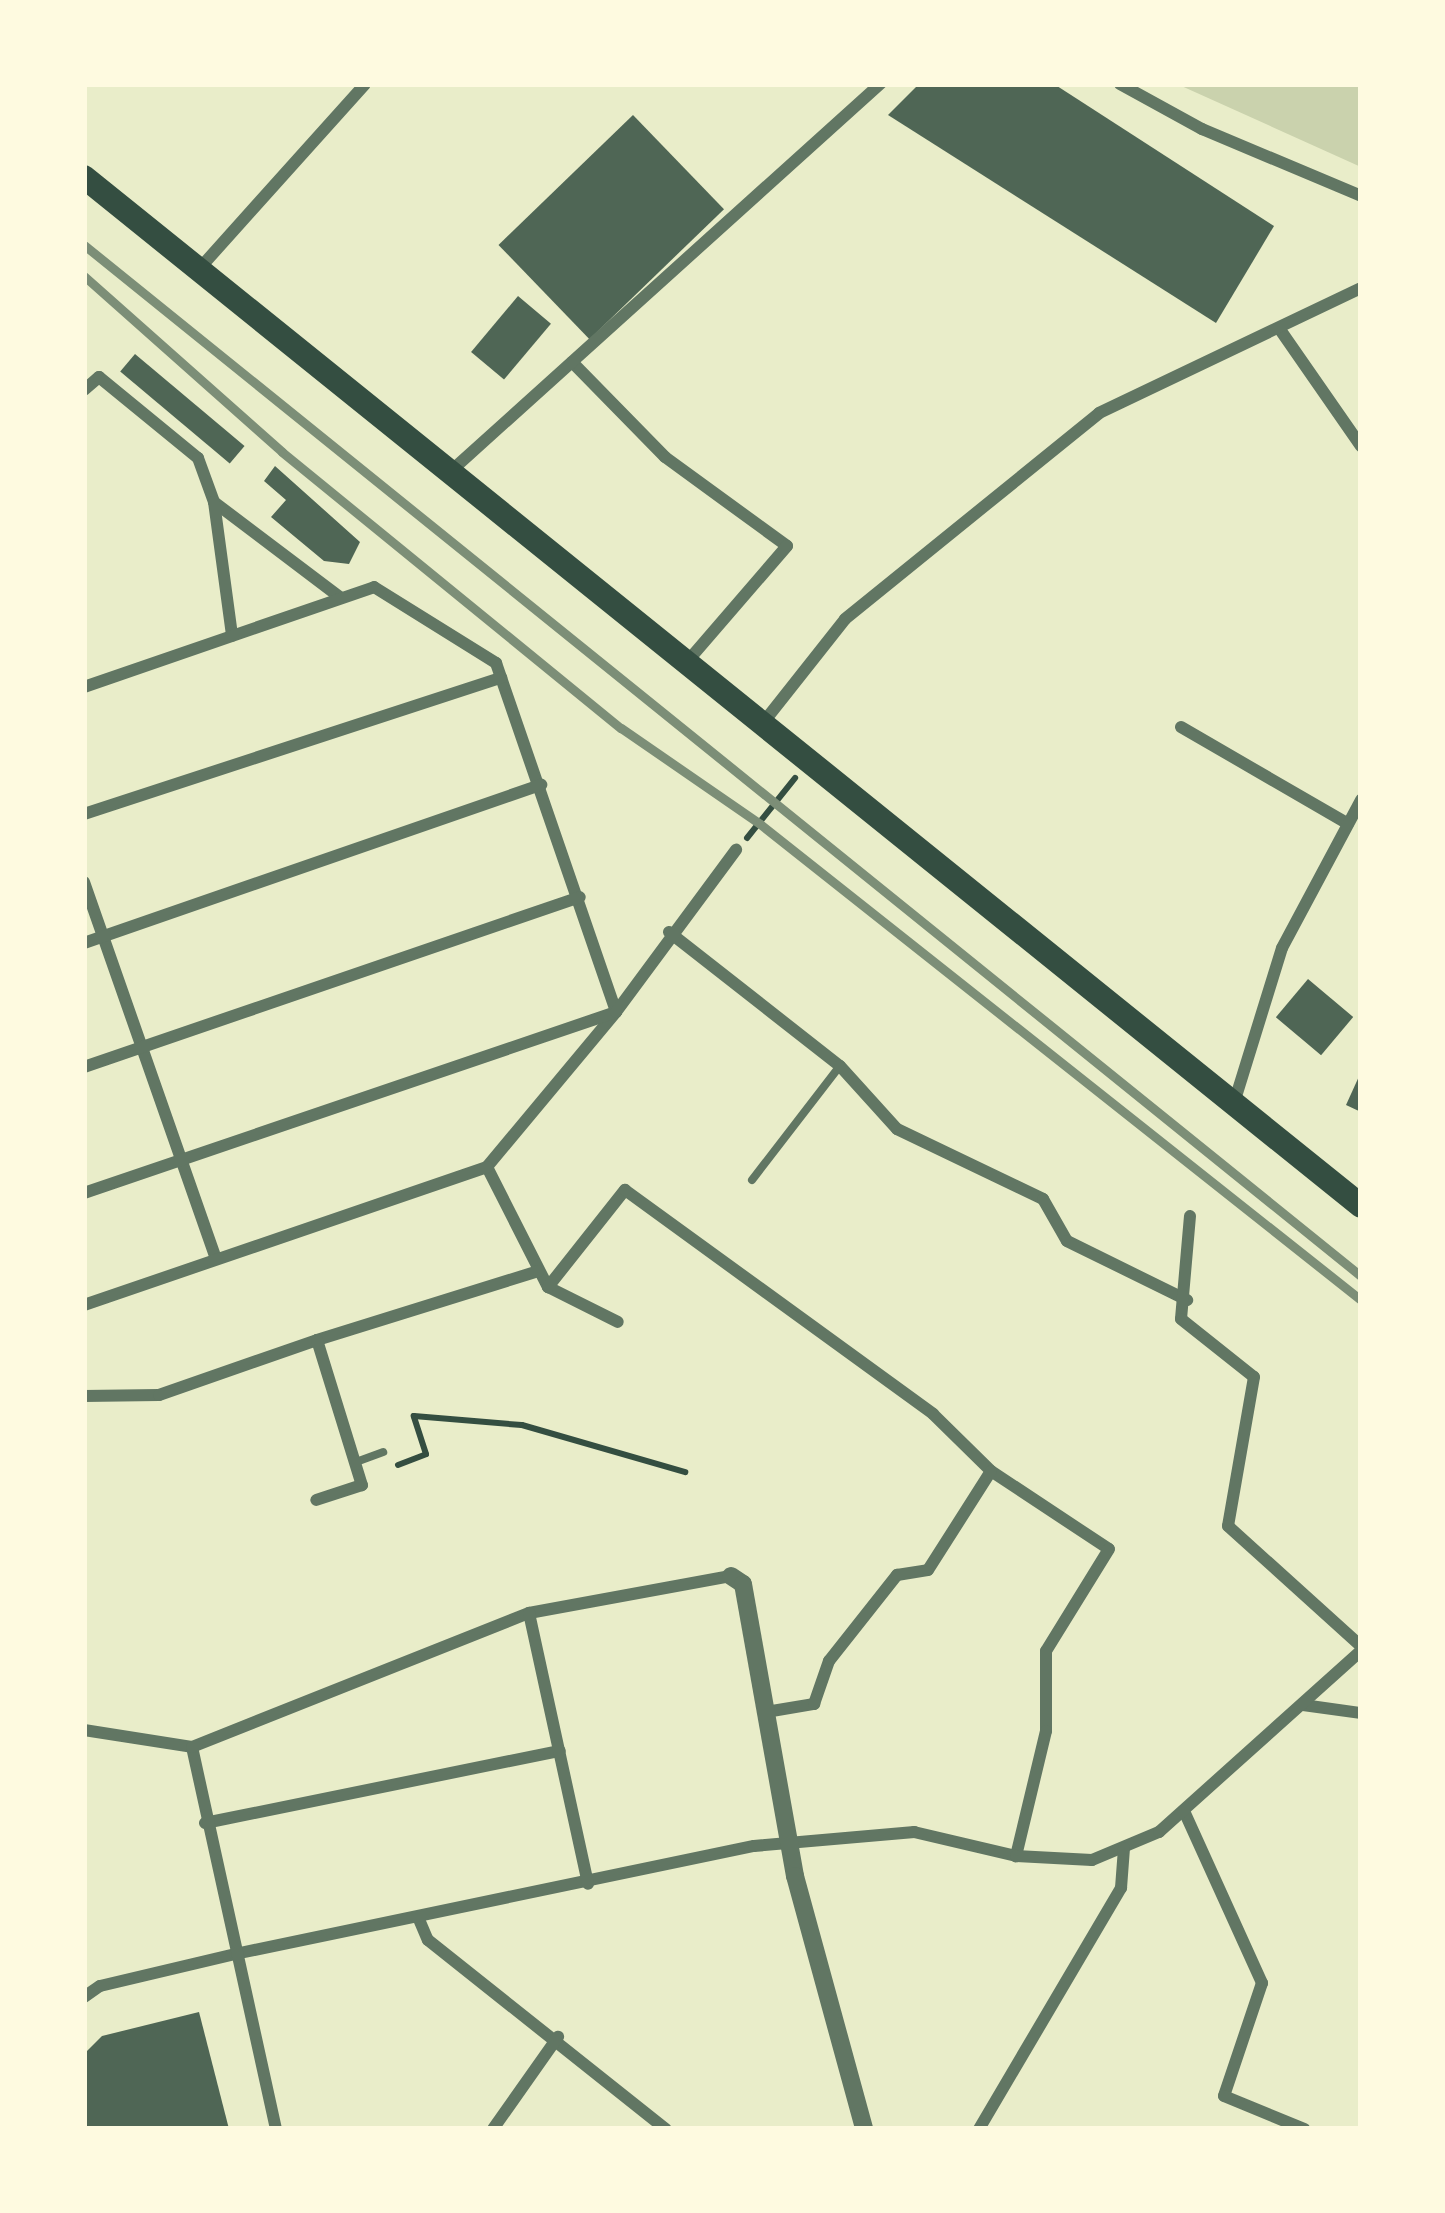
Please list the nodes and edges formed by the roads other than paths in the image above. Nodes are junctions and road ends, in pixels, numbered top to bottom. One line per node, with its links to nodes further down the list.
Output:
1 (365, 84): 6 (street)
2 (880, 84): 9 (street)
3 (1120, 84): 5 (street)
4 (84, 177): 6 (highway)
5 (1361, 196)
6 (200, 268): 12 (highway)
7 (1361, 289): 8 (street)
8 (1281, 331): 11 (street); 19 (street)
9 (572, 362): 12 (street); 16 (street)
10 (84, 390): 13 (street)
11 (1361, 446)
12 (451, 471): 16 (highway)
13 (214, 502): 14 (street); 15 (street)
14 (341, 598): 15 (street); 17 (street)
15 (232, 636): 18 (street)
16 (686, 663): 19 (highway)
17 (501, 678): 21 (street); 23 (street)
18 (84, 687)
19 (762, 724): 35 (highway)
20 (1181, 727): 24 (street)
21 (541, 785): 27 (street); 29 (street)
22 (1361, 800): 24 (street)
23 (84, 814)
24 (1348, 824): 35 (street)
25 (736, 850): 28 (street)
26 (84, 882): 29 (street)
27 (580, 897): 31 (street); 32 (street)
28 (669, 932): 31 (street); 33 (street)
29 (100, 938): 30 (street); 32 (street)
30 (84, 943)
31 (616, 1012): 36 (street); 37 (street)
32 (142, 1047): 34 (street); 36 (street)
33 (840, 1066): 38 (lane); 45 (street)
34 (84, 1067)
35 (1234, 1103): 40 (highway)
36 (178, 1159): 39 (street); 42 (street)
37 (487, 1167): 42 (street); 43 (street)
38 (752, 1180)
39 (84, 1192)
40 (1361, 1206)
41 (1190, 1216): 45 (street)
42 (216, 1259): 46 (street)
43 (538, 1271): 44 (street); 48 (street)
44 (548, 1287): 47 (street); 52 (street)
45 (1187, 1300): 56 (street)
46 (84, 1305)
47 (618, 1322)
48 (316, 1340): 49 (street); 51 (street)
49 (84, 1396)
50 (383, 1452): 51 (lane)
51 (355, 1462): 53 (street)
52 (991, 1471): 58 (street); 67 (street)
53 (316, 1500)
54 (731, 1576): 55 (street); 58 (street)
55 (530, 1613): 61 (street); 62 (street)
56 (1361, 1649): 57 (street)
57 (1303, 1705): 59 (street); 63 (street)
58 (766, 1712): 65 (street)
59 (1361, 1713)
60 (84, 1730): 61 (street)
61 (192, 1747): 64 (street)
62 (560, 1751): 64 (street); 68 (street)
63 (1184, 1811): 66 (street); 78 (street)
64 (205, 1823): 70 (street)
65 (788, 1844): 67 (street); 68 (street); 76 (street)
66 (1124, 1848): 67 (street); 77 (street)
67 (1016, 1856)
68 (588, 1884): 69 (street)
69 (418, 1917): 70 (street); 72 (street)
70 (236, 1954): 71 (street); 73 (street)
71 (84, 1997)
72 (558, 2037): 74 (street); 75 (street)
73 (276, 2129)
74 (493, 2129)
75 (666, 2129)
76 (864, 2129)
77 (979, 2129)
78 (1304, 2129)

